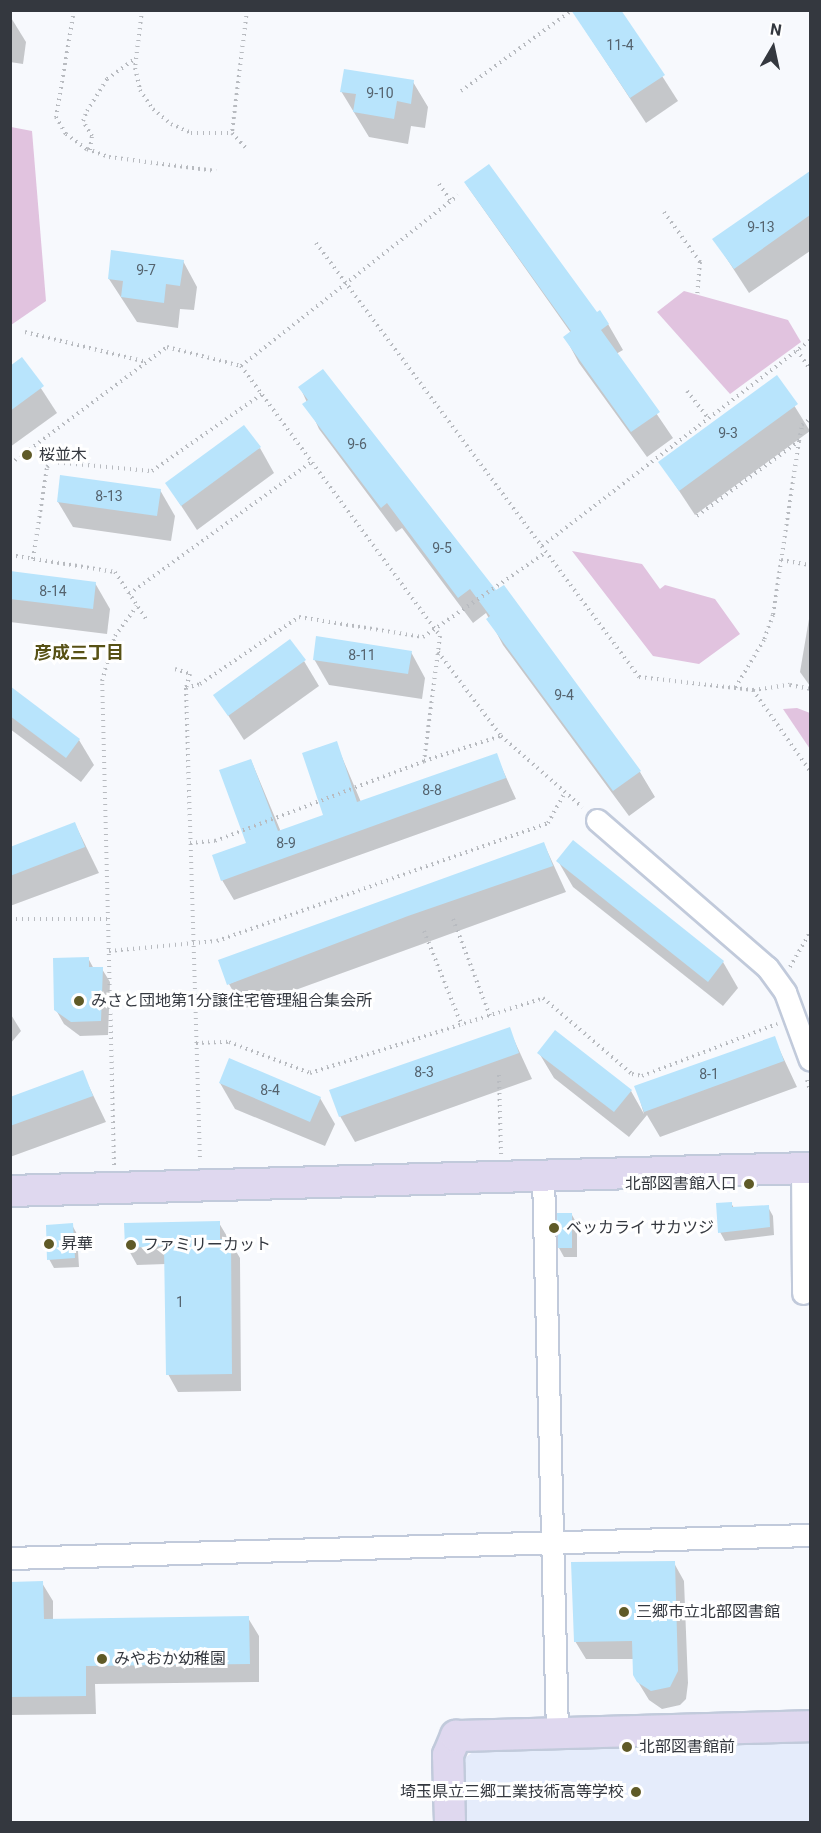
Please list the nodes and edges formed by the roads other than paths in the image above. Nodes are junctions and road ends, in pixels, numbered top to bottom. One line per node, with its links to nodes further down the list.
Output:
1 (597, 820): 2 (street)
2 (810, 1060)
3 (806, 1168): 4 (street); 6 (street)
4 (543, 1176): 5 (street); 8 (street)
5 (10, 1191)
6 (803, 1293)
7 (810, 1535): 8 (street)
8 (552, 1542): 9 (street); 11 (street)
9 (10, 1558)
10 (810, 1725): 11 (street)
11 (557, 1732): 12 (street)
12 (450, 1822)

